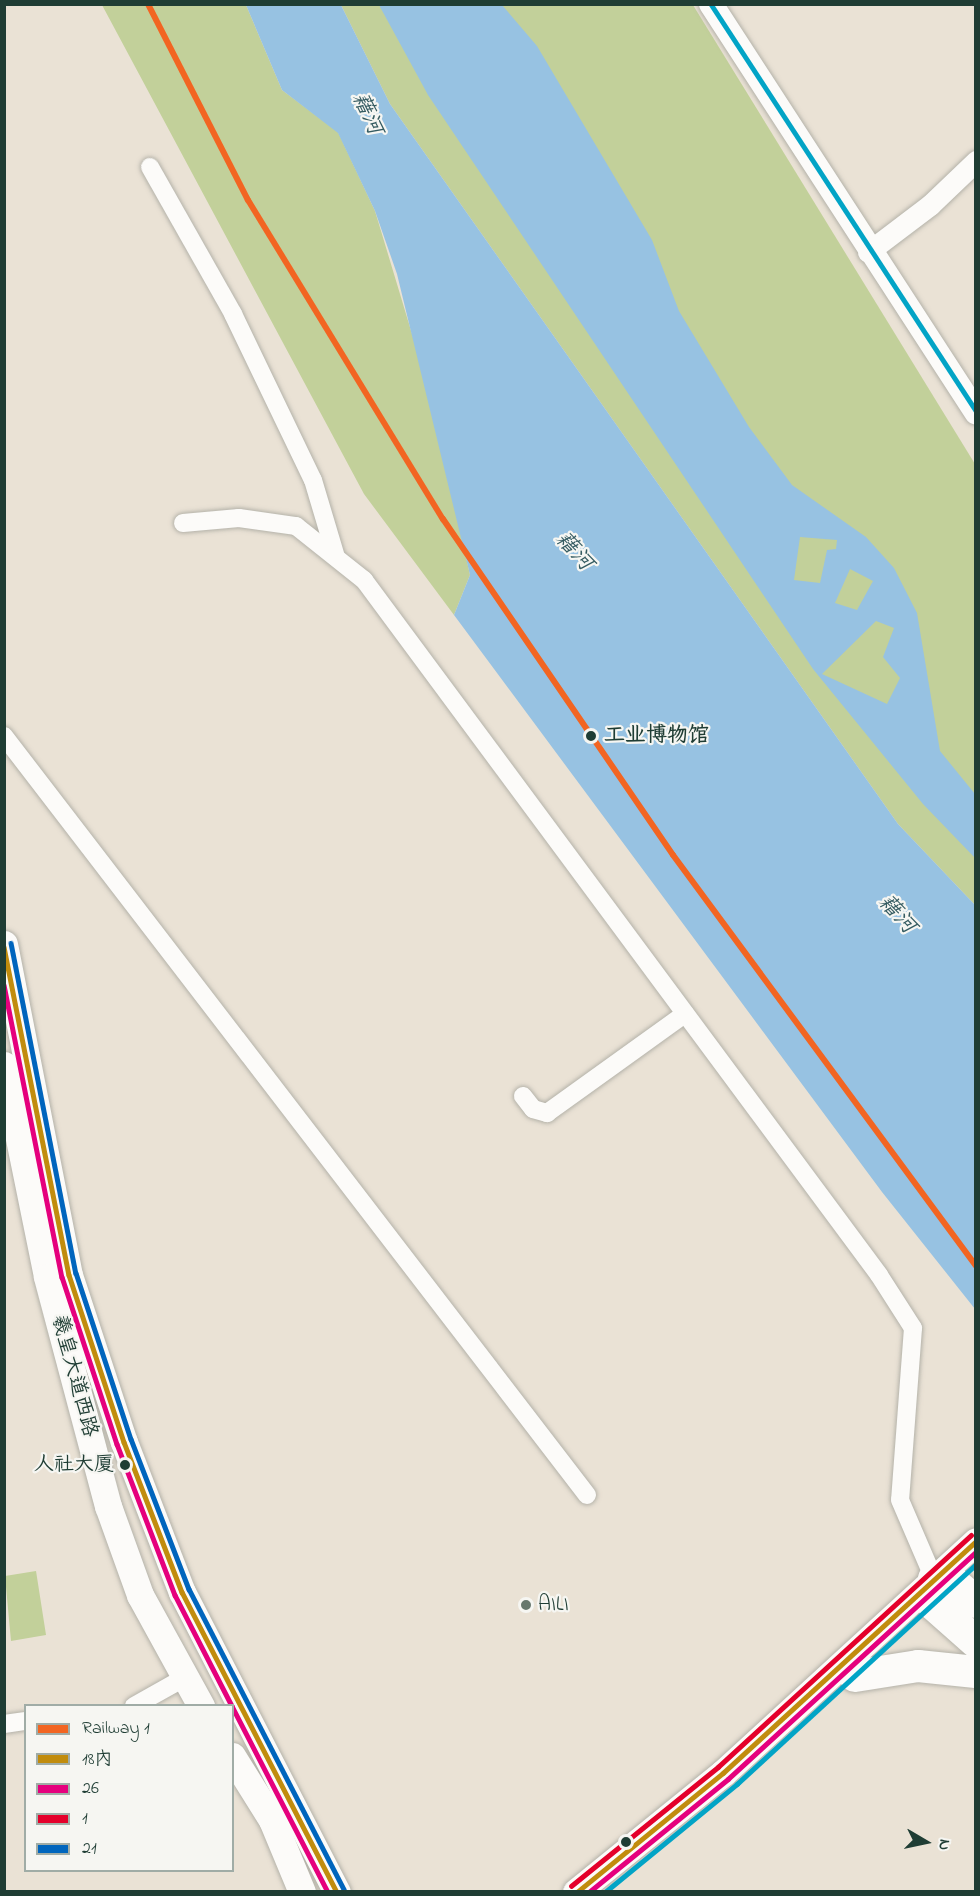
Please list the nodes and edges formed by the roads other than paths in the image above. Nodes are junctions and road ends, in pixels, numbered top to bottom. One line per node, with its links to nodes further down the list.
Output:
1 (711, 4): 4 (main road)
2 (975, 160): 4 (street)
3 (150, 166): 7 (street)
4 (868, 252): 5 (main road)
5 (975, 412)
6 (183, 523): 7 (street)
7 (336, 557): 10 (street)
8 (4, 736): 13 (street)
9 (4, 944): 26 (main road, 羲皇大道西路)
10 (686, 1014): 12 (street); 15 (street)
11 (4, 1065): 19 (main road, 羲皇大道西路)
12 (523, 1096)
13 (587, 1495)
14 (975, 1541): 15 (main road)
15 (954, 1587): 16 (highway); 18 (main road); 27 (main road)
16 (975, 1642)
17 (975, 1672): 18 (highway)
18 (855, 1676): 28 (main road)
19 (184, 1678): 20 (street); 21 (main road, 羲皇大道西路)
20 (138, 1704)
21 (200, 1704)
22 (24, 1721): 23 (street)
23 (4, 1724)
24 (234, 1759): 25 (main road)
25 (302, 1892)
26 (337, 1892)
27 (576, 1892)
28 (604, 1892)

